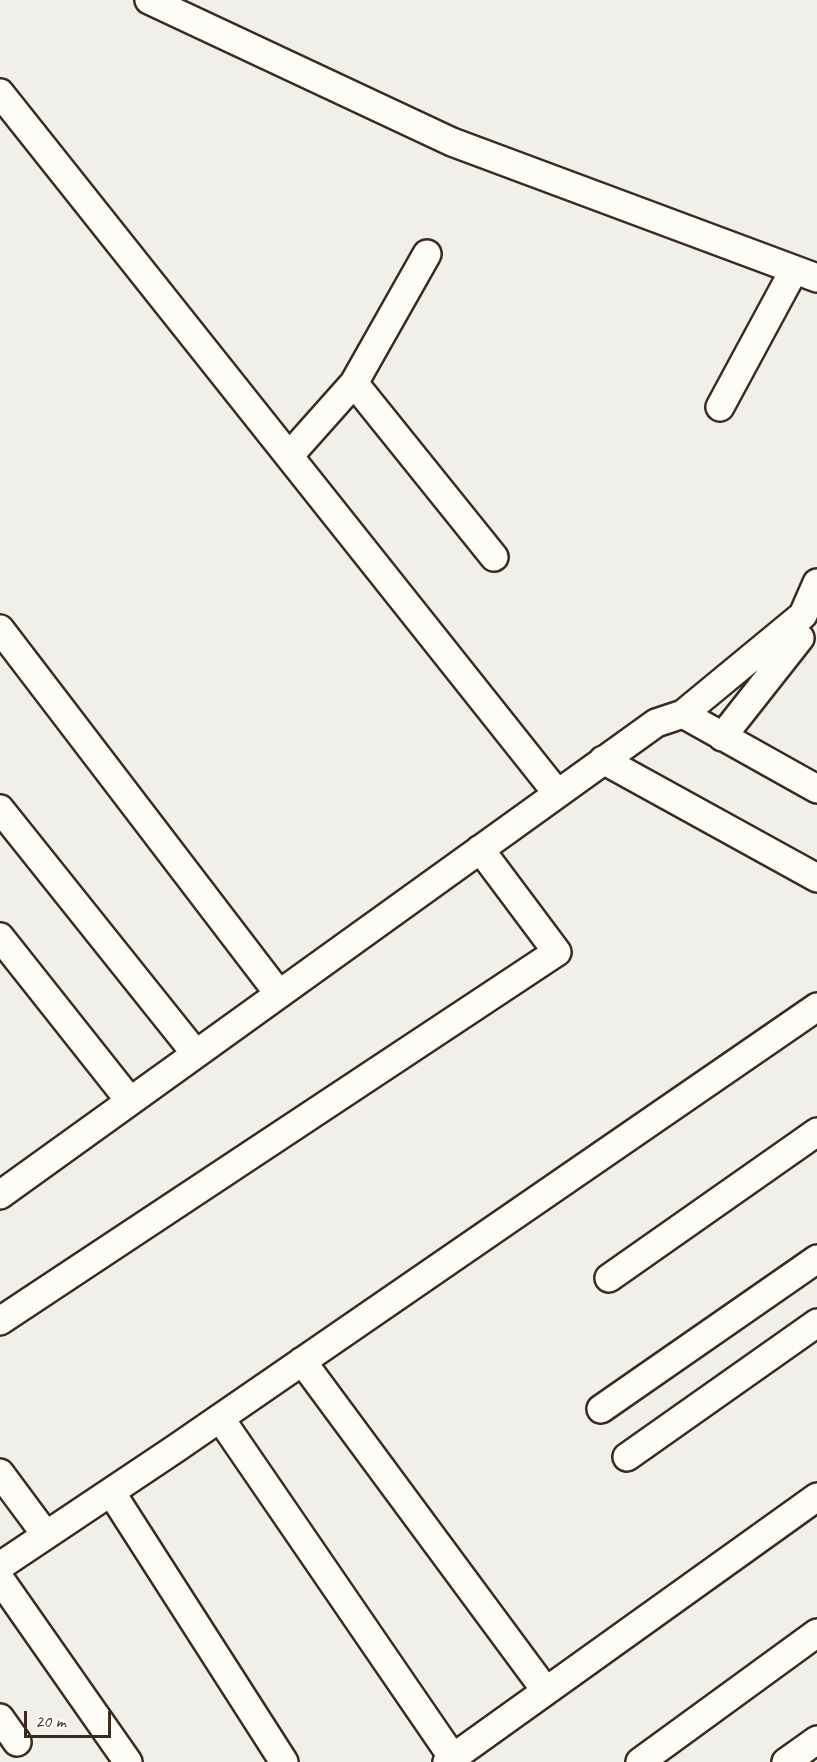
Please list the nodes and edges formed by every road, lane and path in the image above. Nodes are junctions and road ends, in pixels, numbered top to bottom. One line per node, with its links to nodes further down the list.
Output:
1 (149, 0): 4 (street)
2 (0, 93): 7 (street)
3 (427, 254): 5 (street)
4 (805, 274): 6 (street)
5 (354, 383): 7 (street); 8 (street)
6 (720, 407)
7 (290, 456): 16 (street)
8 (494, 557)
9 (817, 584): 11 (street)
10 (0, 629): 21 (street)
11 (801, 638): 12 (street); 13 (street)
12 (683, 714): 13 (street); 14 (street)
13 (722, 737): 15 (street)
14 (603, 759): 16 (street); 19 (street)
15 (817, 789)
16 (557, 793): 18 (street)
17 (0, 809): 23 (street)
18 (480, 849): 21 (street); 29 (street)
19 (817, 878)
20 (0, 937): 24 (street)
21 (279, 994): 23 (street)
22 (817, 1007): 31 (street)
23 (196, 1054): 24 (street)
24 (130, 1101): 26 (street)
25 (817, 1132): 28 (street)
26 (0, 1195)
27 (817, 1259): 32 (street)
28 (609, 1278)
29 (0, 1321)
30 (817, 1323): 34 (street)
31 (302, 1361): 33 (street); 42 (street)
32 (601, 1409)
33 (220, 1418): 36 (street); 46 (street)
34 (627, 1456)
35 (0, 1473): 38 (street)
36 (111, 1492): 38 (street); 48 (street)
37 (817, 1497): 42 (street)
38 (46, 1535): 39 (street)
39 (0, 1566)
40 (0, 1579): 47 (street)
41 (817, 1633): 49 (street)
42 (546, 1691): 46 (street)
43 (0, 1718): 45 (street)
44 (817, 1740): 50 (street)
45 (17, 1742)
46 (450, 1760)
47 (128, 1762)
48 (284, 1762)
49 (640, 1762)
50 (786, 1762)

